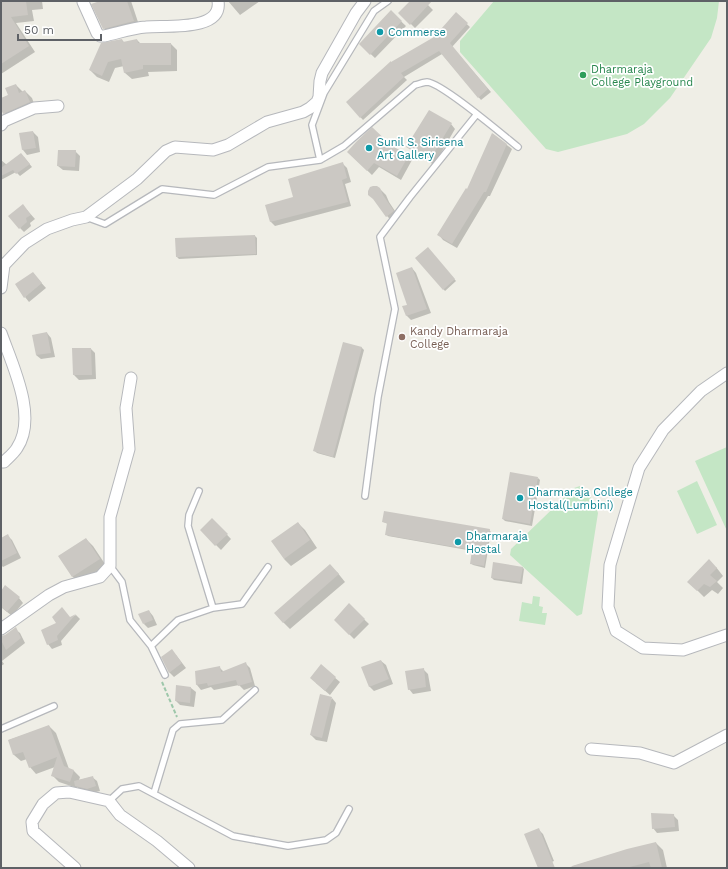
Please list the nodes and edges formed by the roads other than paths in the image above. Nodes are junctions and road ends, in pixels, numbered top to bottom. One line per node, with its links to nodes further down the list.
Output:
1 (79, 1): 2 (street)
2 (218, 1)
3 (365, 1): 10 (street)
4 (388, 1): 9 (lane)
5 (58, 106): 7 (street)
6 (477, 114): 8 (lane); 9 (lane); 17 (lane)
7 (1, 125)
8 (518, 147)
9 (320, 160): 10 (lane)
10 (86, 217): 11 (street)
11 (1, 288)
12 (1, 333): 15 (street)
13 (727, 373): 22 (street)
14 (131, 378): 18 (street)
15 (1, 462)
16 (198, 492): 20 (lane)
17 (365, 496)
18 (110, 566): 21 (street); 23 (lane)
19 (268, 567): 20 (lane)
20 (213, 608): 23 (lane)
21 (1, 628)
22 (727, 635)
23 (151, 646): 24 (lane)
24 (165, 676)
25 (255, 690): 30 (lane)
26 (54, 706): 27 (lane)
27 (1, 729)
28 (727, 735): 29 (street)
29 (591, 749)
30 (154, 793): 31 (lane); 32 (lane)
31 (109, 802): 33 (street); 34 (street)
32 (349, 809)
33 (74, 868)
34 (189, 868)

